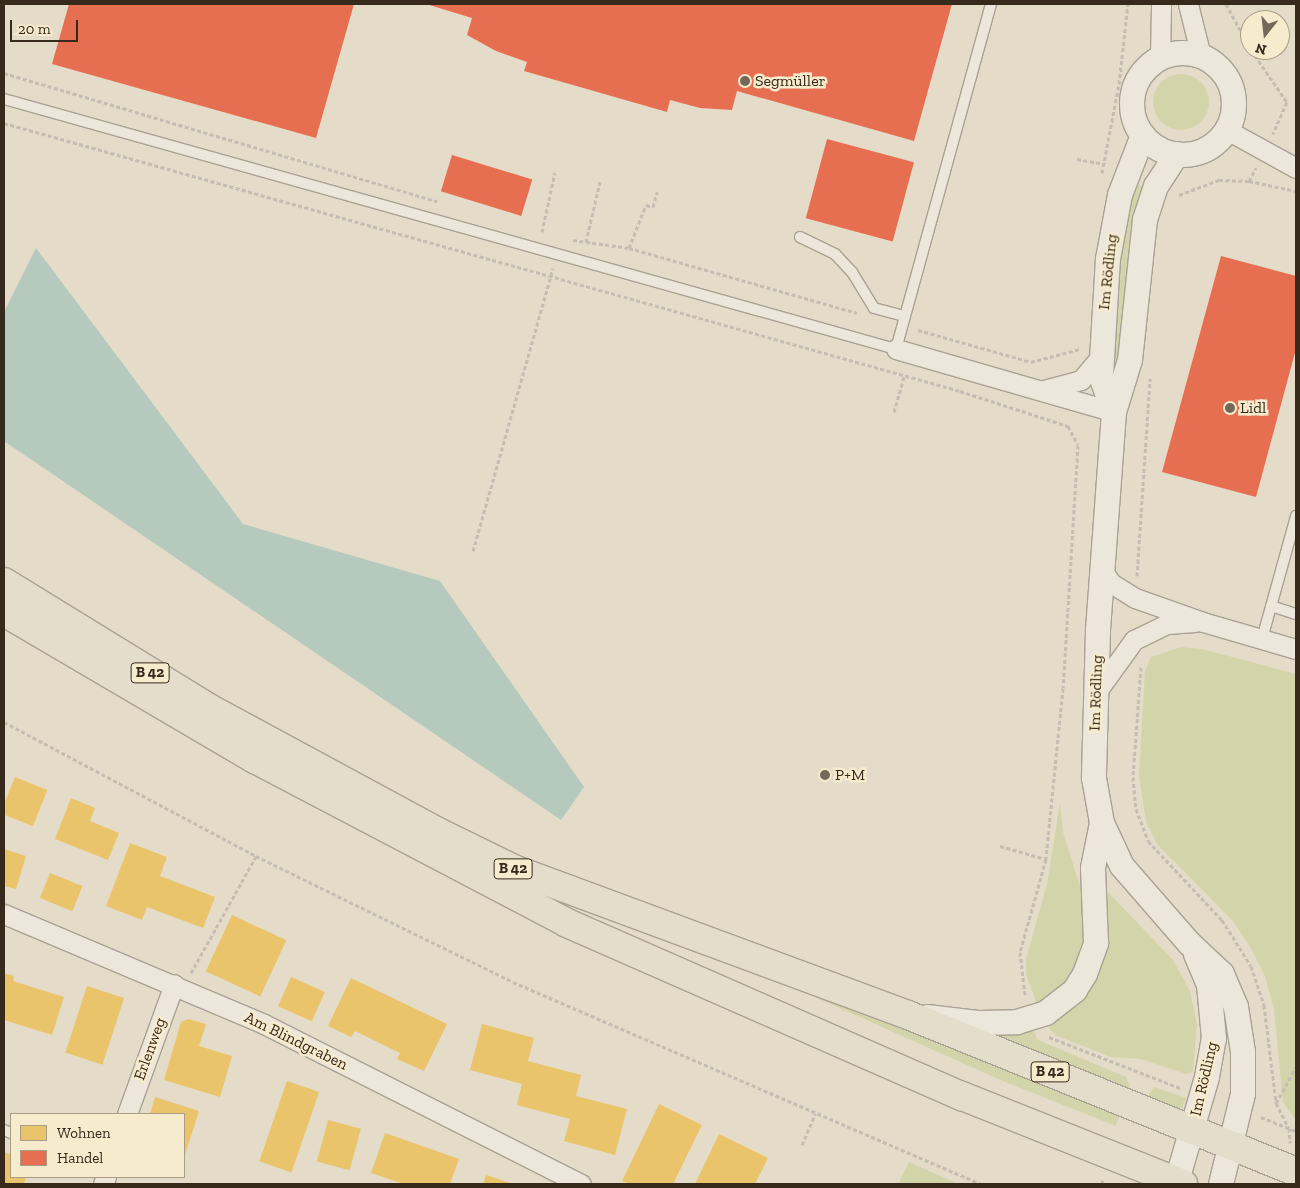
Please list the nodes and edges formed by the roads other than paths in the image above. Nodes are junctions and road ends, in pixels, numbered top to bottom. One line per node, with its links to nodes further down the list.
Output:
1 (991, 4): 12 (lane)
2 (1161, 4): 5 (street)
3 (1188, 4): 4 (street)
4 (1201, 56): 5 (street); 7 (street)
5 (1160, 58): 8 (street)
6 (4, 99): 13 (lane)
7 (1227, 130): 9 (street); 10 (street)
8 (1143, 135): 9 (street); 14 (street, Im Rödling)
9 (1177, 154): 16 (street, Im Rödling)
10 (1296, 168)
11 (800, 237): 12 (lane)
12 (903, 321): 13 (lane)
13 (896, 348): 15 (street)
14 (1093, 353): 15 (street); 16 (street, Im Rödling)
15 (1040, 391): 16 (street)
16 (1114, 412): 18 (street, Im Rödling)
17 (1296, 516): 20 (lane)
18 (1102, 570): 23 (street); 26 (street, Im Rödling)
19 (4, 582): 31 (main road, B 42)
20 (1271, 606): 22 (lane); 24 (lane)
21 (4, 612): 36 (main road, B 42)
22 (1296, 614)
23 (1204, 622): 24 (street); 26 (street)
24 (1262, 639): 25 (street)
25 (1296, 648)
26 (1095, 694): 27 (street, Im Rödling)
27 (1102, 823): 29 (street, Im Rödling); 31 (street)
28 (4, 914): 30 (street, Am Blindgraben)
29 (1189, 943): 33 (street, Im Rödling); 34 (street, Im Rödling)
30 (179, 986): 32 (street, Erlenweg); 37 (street, Am Blindgraben)
31 (908, 1015): 33 (main road, B 42)
32 (127, 1113)
33 (1192, 1130): 34 (main road, B 42); 36 (street, Im Rödling)
34 (1232, 1146): 35 (main road, B 42); 38 (street, Im Rödling)
35 (1296, 1172)
36 (1178, 1183)
37 (580, 1184)
38 (1221, 1184)

